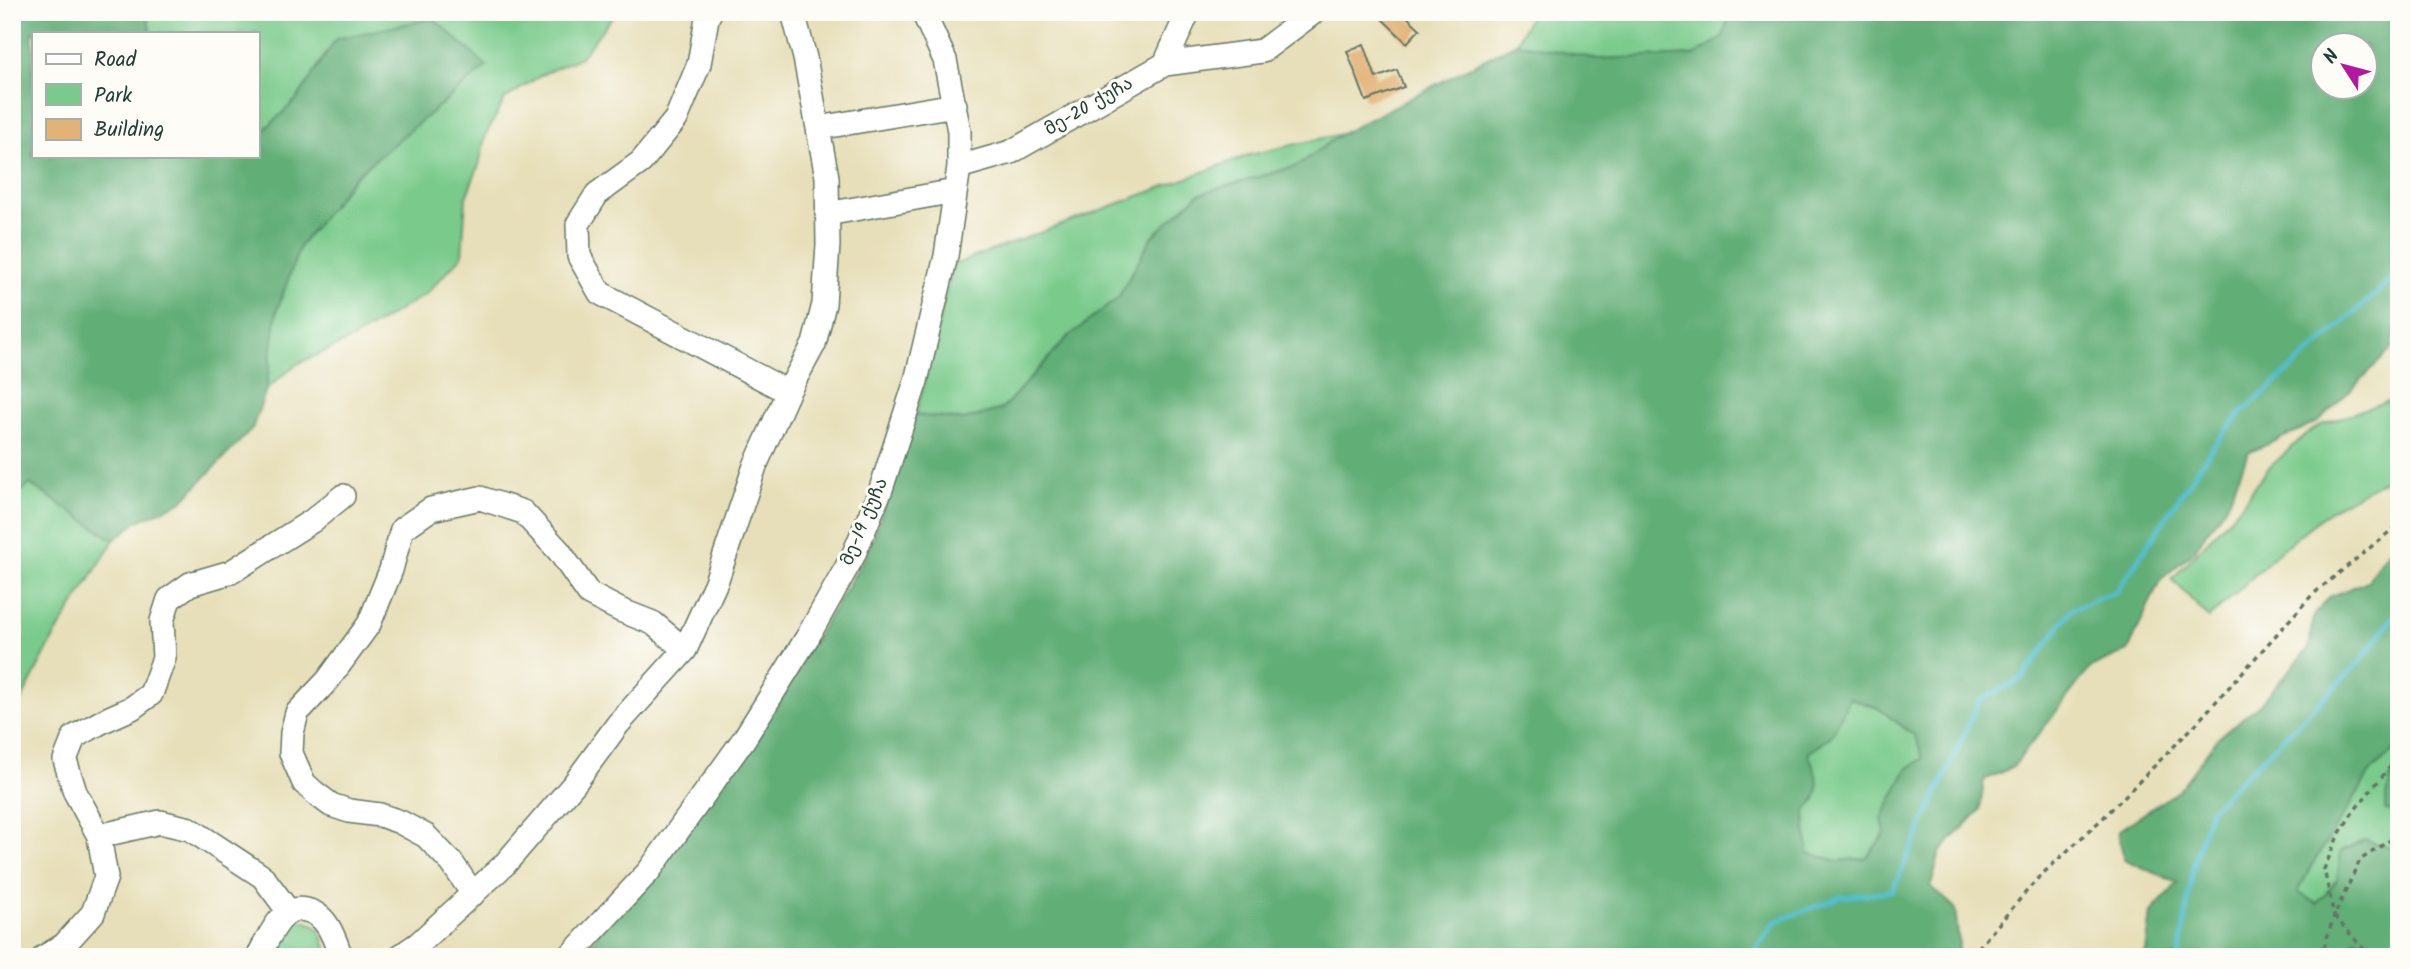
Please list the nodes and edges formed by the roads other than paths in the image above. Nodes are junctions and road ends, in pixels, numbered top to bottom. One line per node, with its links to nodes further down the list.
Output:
1 (710, 12): 12 (street)
2 (793, 12): 8 (street)
3 (923, 12): 7 (street, მე-19 ქუჩა)
4 (1188, 12): 6 (street)
5 (1314, 12): 6 (street)
6 (1165, 64): 9 (street, მე-20 ქუჩა)
7 (955, 105): 8 (street); 9 (street, მე-19 ქუჩა)
8 (818, 128): 11 (street)
9 (959, 167): 10 (street, მე-19 ქუჩა)
10 (955, 191): 11 (street); 22 (street, მე-19 ქუჩა)
11 (827, 214): 12 (street)
12 (788, 392): 14 (street)
13 (343, 496): 15 (street)
14 (685, 650): 16 (street); 16 (street)
15 (99, 836): 17 (street); 18 (street)
16 (473, 894): 21 (street)
17 (289, 912): 19 (street); 20 (street)
18 (44, 957)
19 (258, 957)
20 (341, 957)
21 (399, 957)
22 (569, 957)

